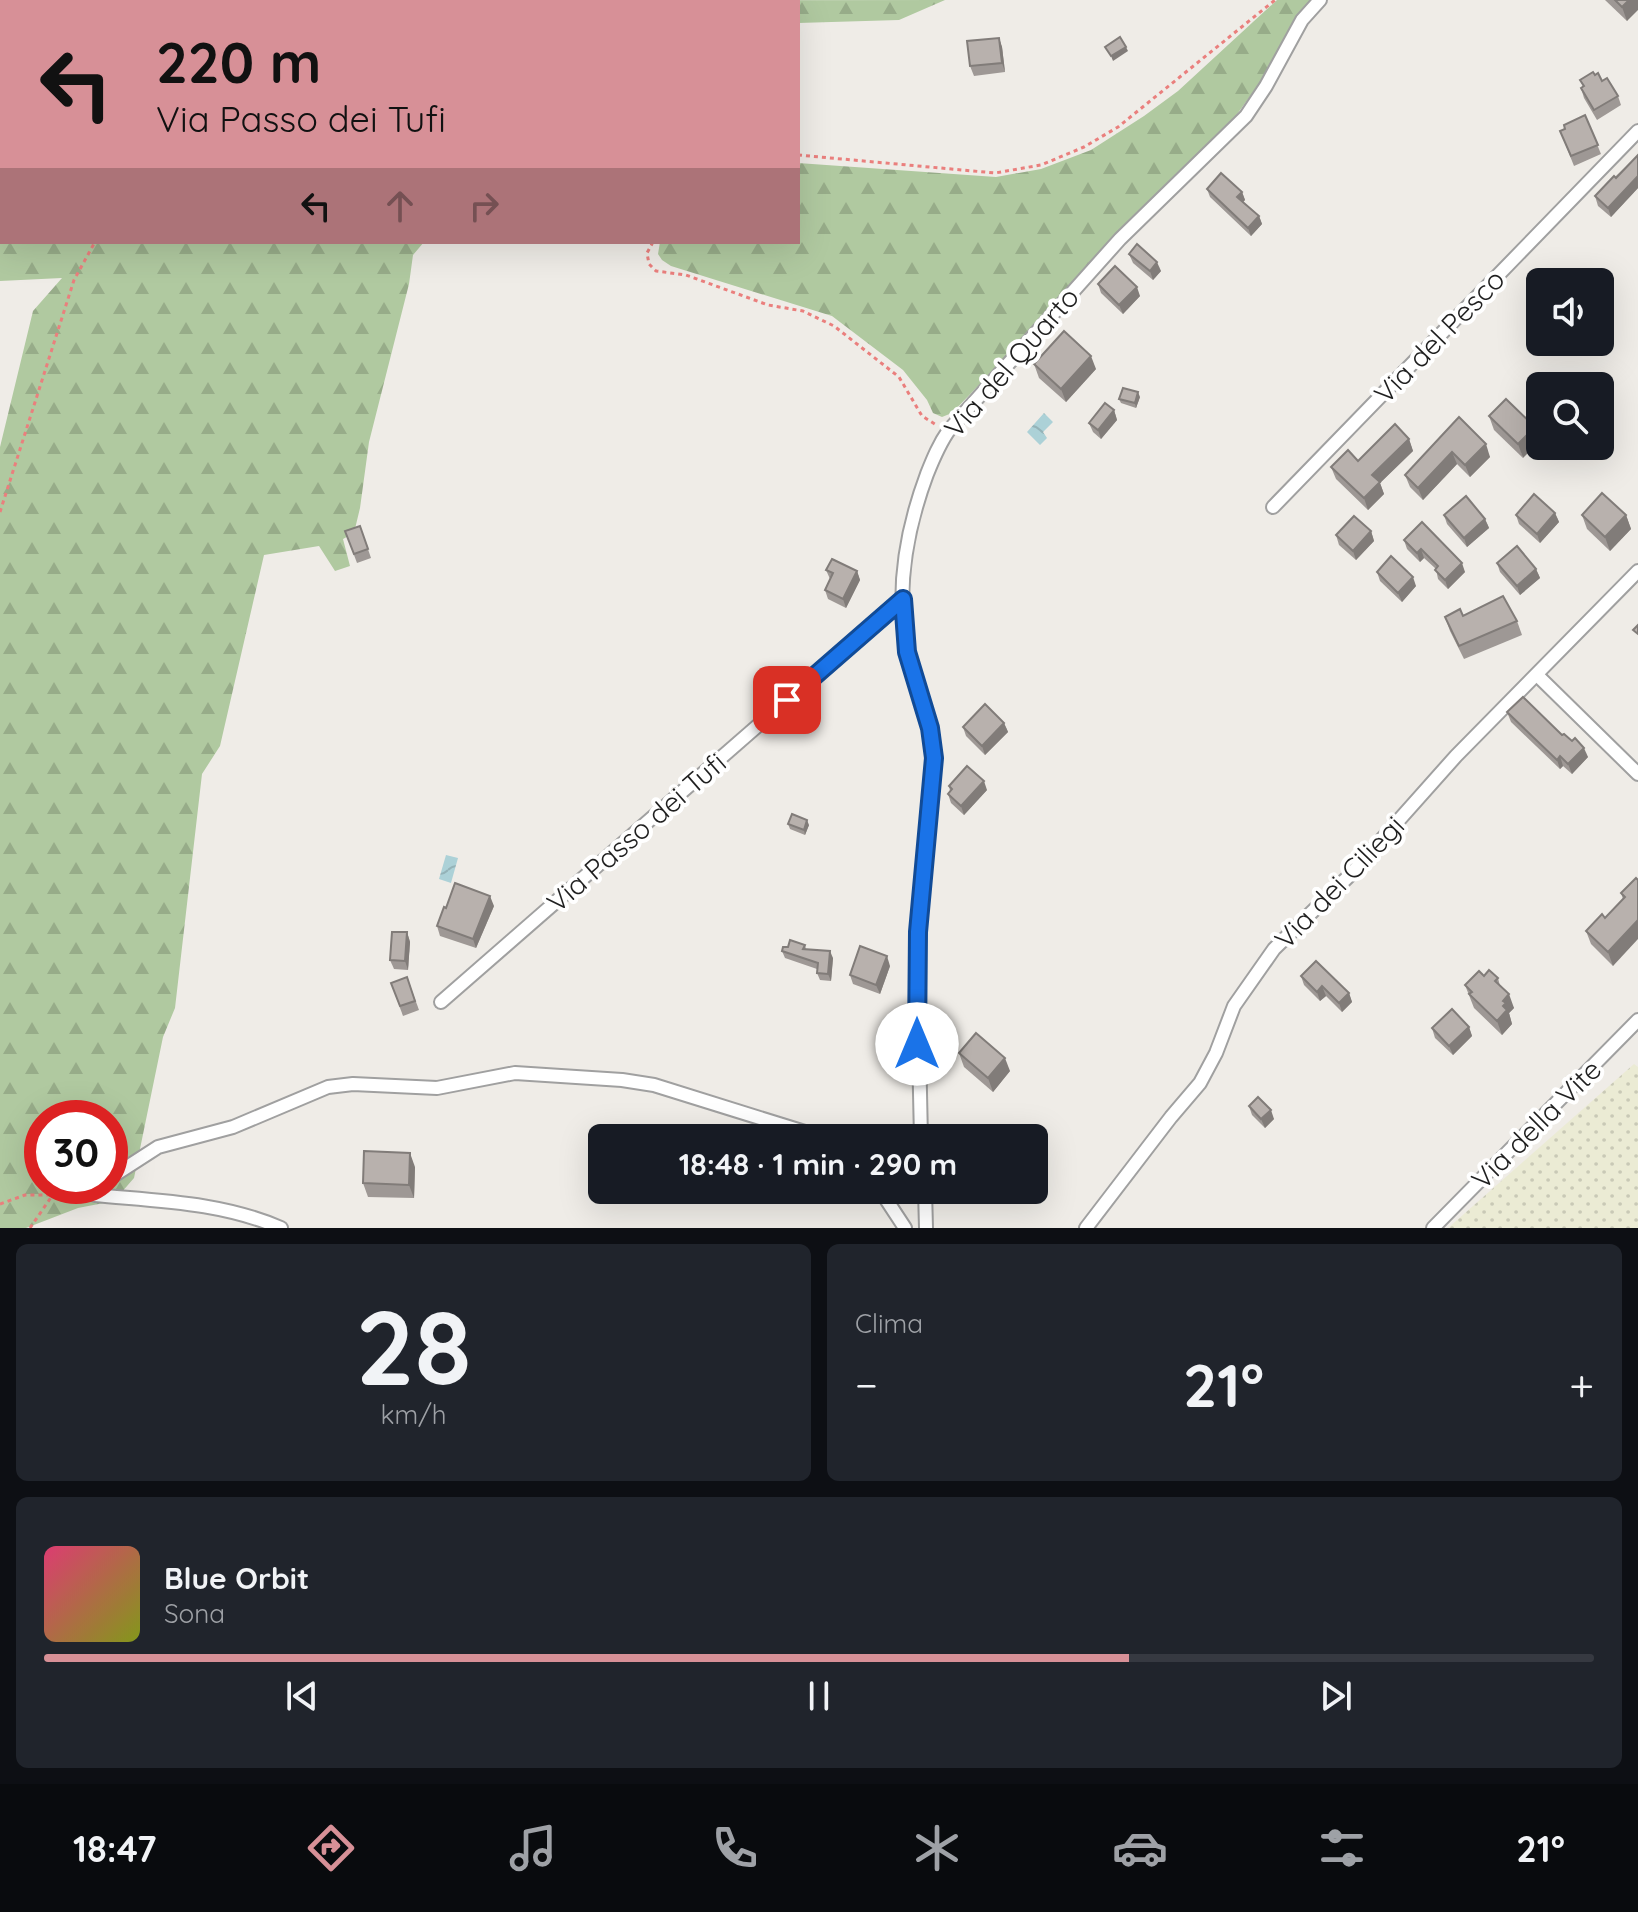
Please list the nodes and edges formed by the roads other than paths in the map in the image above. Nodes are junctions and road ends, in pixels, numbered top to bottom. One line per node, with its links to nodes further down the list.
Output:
1 (1320, 0): 5 (street, Via del Quarto)
2 (1638, 131): 3 (street, Via del Pesco)
3 (1273, 507)
4 (1638, 571): 6 (street, Via dei Ciliegi)
5 (903, 599): 8 (street, Via Passo dei Tufi); 11 (street, Via del Quarto)
6 (1537, 675): 7 (street); 19 (street, Via dei Ciliegi)
7 (1638, 774)
8 (441, 1002)
9 (1638, 1020): 20 (street, Via della Vite)
10 (779, 1124): 12 (street)
11 (921, 1124)
12 (128, 1166)
13 (128, 1195): 16 (street)
14 (889, 1204): 17 (street)
15 (925, 1204): 18 (street)
16 (281, 1228)
17 (905, 1228)
18 (926, 1228)
19 (1086, 1228)
20 (1433, 1228)

